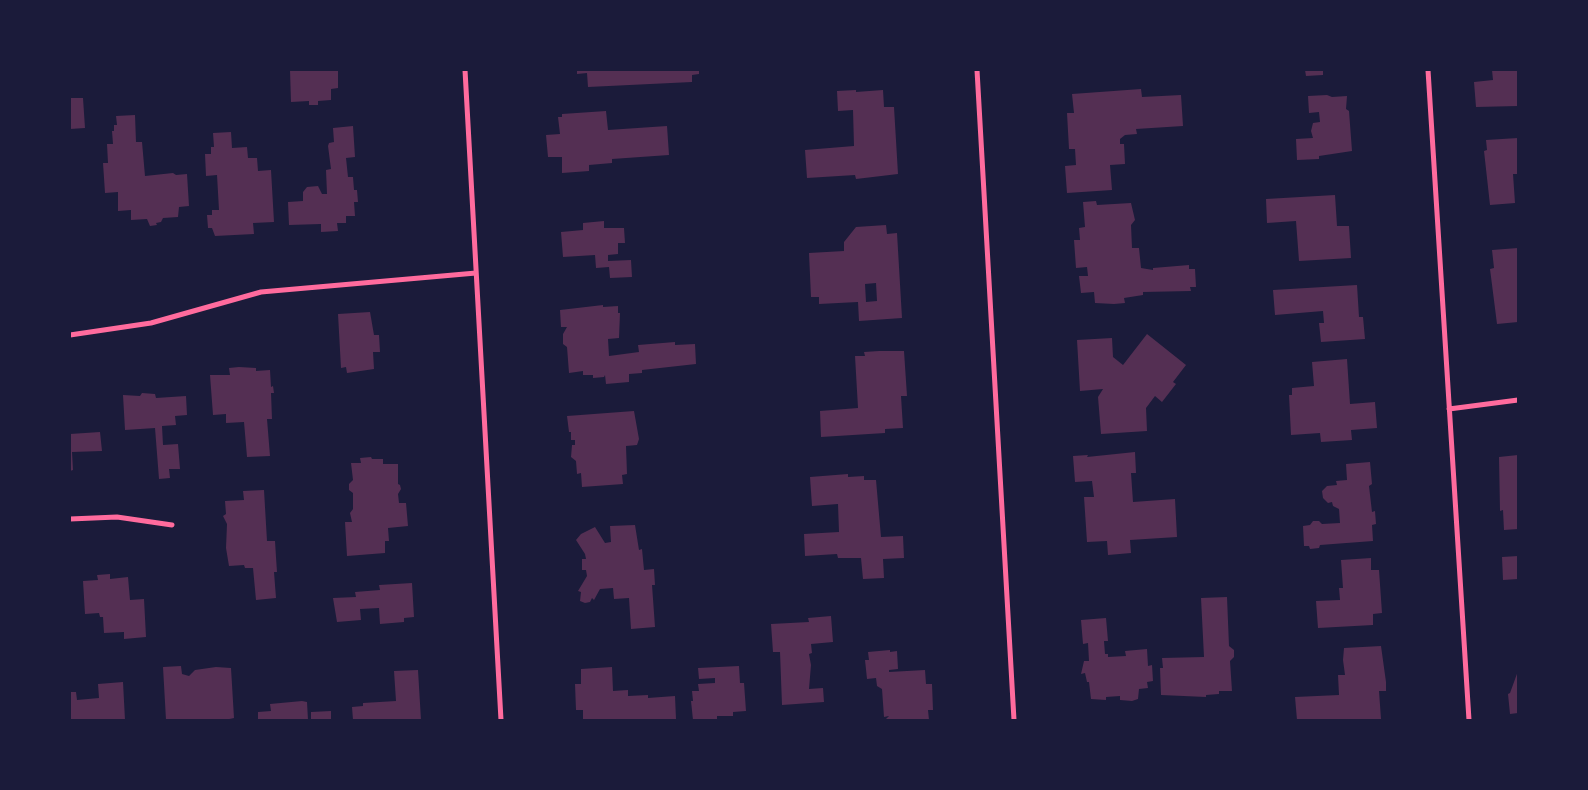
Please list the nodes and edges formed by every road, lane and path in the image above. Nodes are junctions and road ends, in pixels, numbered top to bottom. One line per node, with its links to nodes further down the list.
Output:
1 (465, 70): 4 (street)
2 (977, 70): 11 (street)
3 (1428, 70): 7 (street)
4 (476, 273): 5 (street); 10 (street)
5 (70, 336)
6 (1518, 400): 7 (street)
7 (1449, 409): 12 (street)
8 (70, 519): 9 (street)
9 (172, 525)
10 (501, 720)
11 (1014, 720)
12 (1469, 720)

